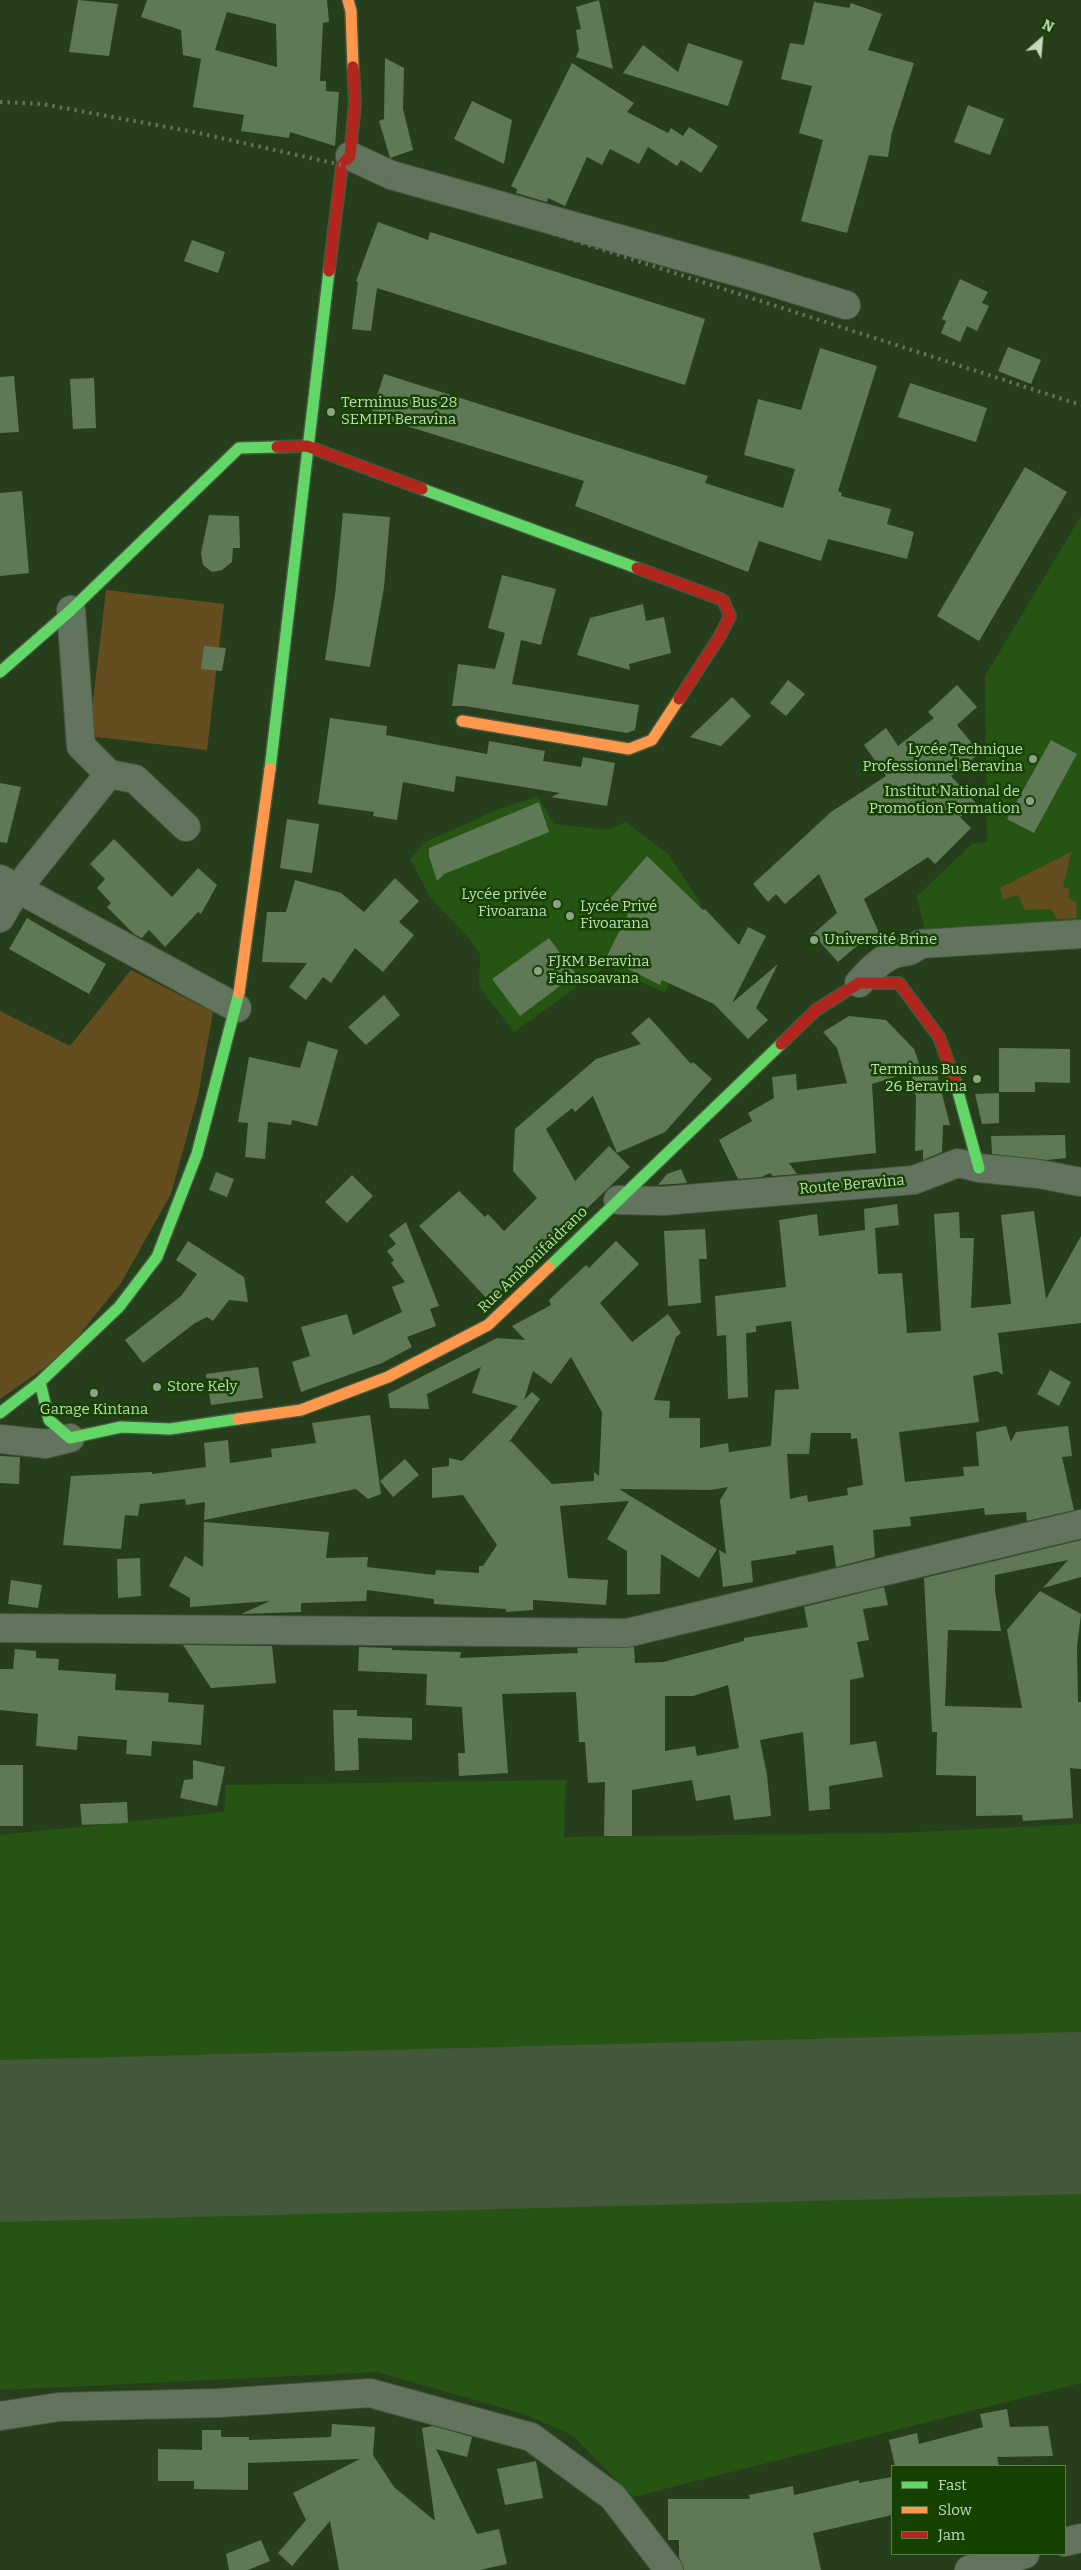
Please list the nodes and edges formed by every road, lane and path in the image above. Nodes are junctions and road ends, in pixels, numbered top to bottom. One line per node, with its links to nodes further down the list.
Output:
1 (348, 0): 2 (street)
2 (350, 156): 3 (street); 4 (street)
3 (846, 305)
4 (307, 446): 5 (street); 7 (street); 14 (street)
5 (71, 610): 6 (street); 8 (street)
6 (0, 672)
7 (462, 721)
8 (109, 774): 9 (street); 10 (street)
9 (186, 827)
10 (8, 884): 11 (street); 14 (street)
11 (0, 918)
12 (1081, 934): 13 (street)
13 (859, 983): 15 (street); 17 (street, Rue Ambonifaidrano)
14 (238, 1008): 18 (street)
15 (979, 1168): 16 (street, Route Beravina); 17 (street, Route Beravina)
16 (1081, 1182)
17 (618, 1200): 20 (street, Rue Ambonifaidrano)
18 (40, 1382): 19 (street); 20 (street)
19 (0, 1413)
20 (70, 1438): 21 (street)
21 (0, 1439)
22 (1081, 1524): 23 (street)
23 (0, 1628)
24 (0, 2416): 28 (street)
25 (1081, 2538): 26 (street)
26 (1066, 2542)
27 (1022, 2555): 29 (street)
28 (670, 2570)
29 (969, 2570)

